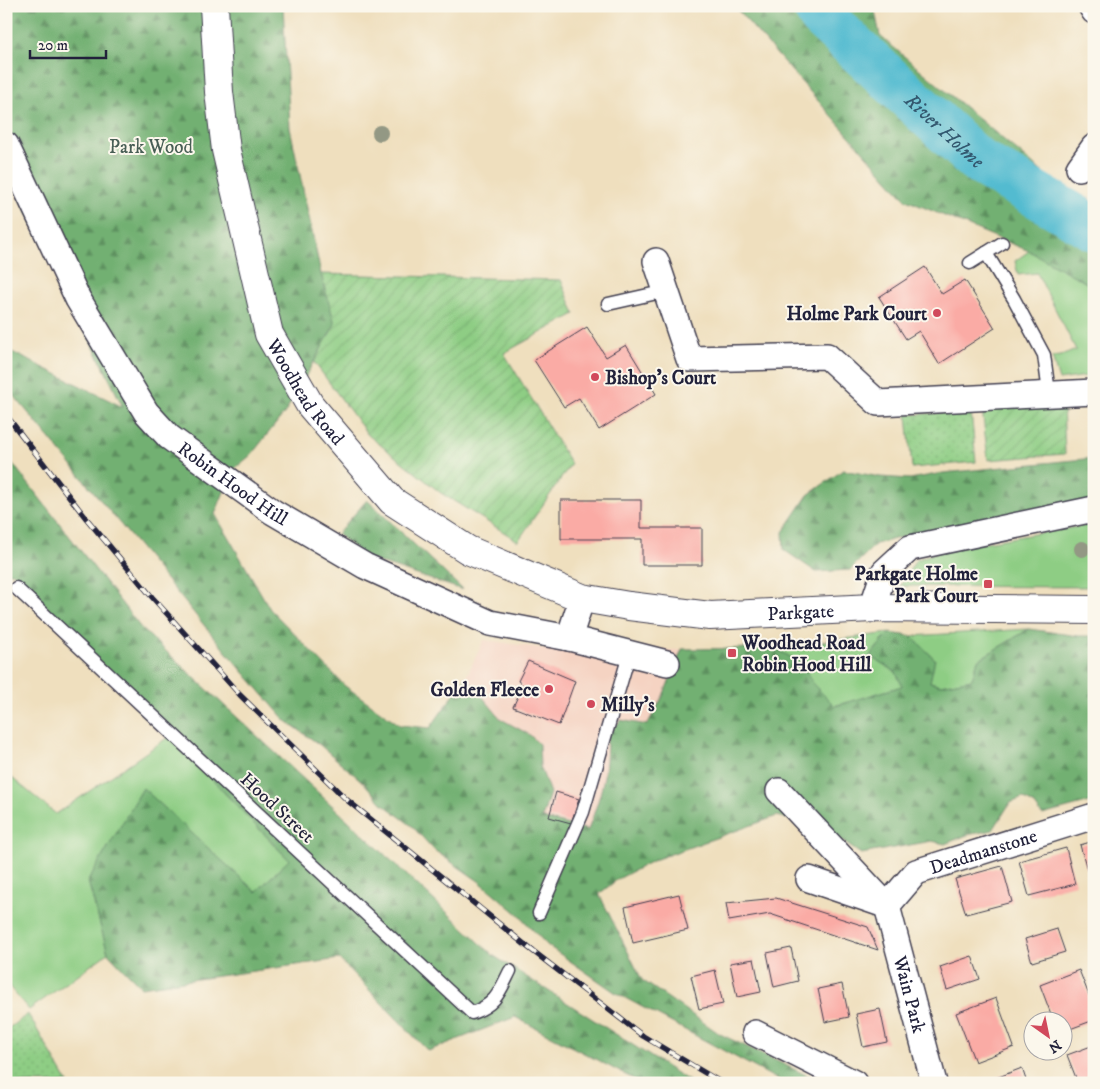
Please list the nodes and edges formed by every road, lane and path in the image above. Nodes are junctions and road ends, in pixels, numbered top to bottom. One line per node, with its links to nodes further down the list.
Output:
1 (214, 6): 17 (main road, Woodhead Road)
2 (1091, 6): 3 (street)
3 (1094, 10)
4 (6, 145): 21 (street, Robin Hood Hill)
5 (1094, 147): 6 (street)
6 (1079, 168)
7 (1002, 243): 8 (lane)
8 (986, 253): 10 (lane); 14 (lane)
9 (656, 261): 11 (street)
10 (970, 263)
11 (666, 291): 12 (lane); 14 (street)
12 (608, 304)
13 (1094, 392): 14 (street)
14 (1049, 393)
15 (1094, 509): 19 (street)
16 (16, 588): 29 (lane, Hood Street)
17 (582, 598): 18 (main road, Woodhead Road); 21 (street)
18 (629, 606): 19 (main road, Parkgate)
19 (872, 608): 20 (main road, Parkgate)
20 (1094, 610)
21 (568, 638): 22 (street, Robin Hood Hill)
22 (629, 655): 23 (street, Robin Hood Hill); 28 (lane)
23 (667, 663)
24 (780, 791): 27 (street)
25 (1094, 816): 27 (street, Deadmanstone)
26 (809, 879): 27 (street)
27 (887, 906): 32 (street, Wain Park)
28 (539, 913)
29 (510, 971)
30 (755, 1033): 31 (street)
31 (854, 1083)
32 (934, 1083)

